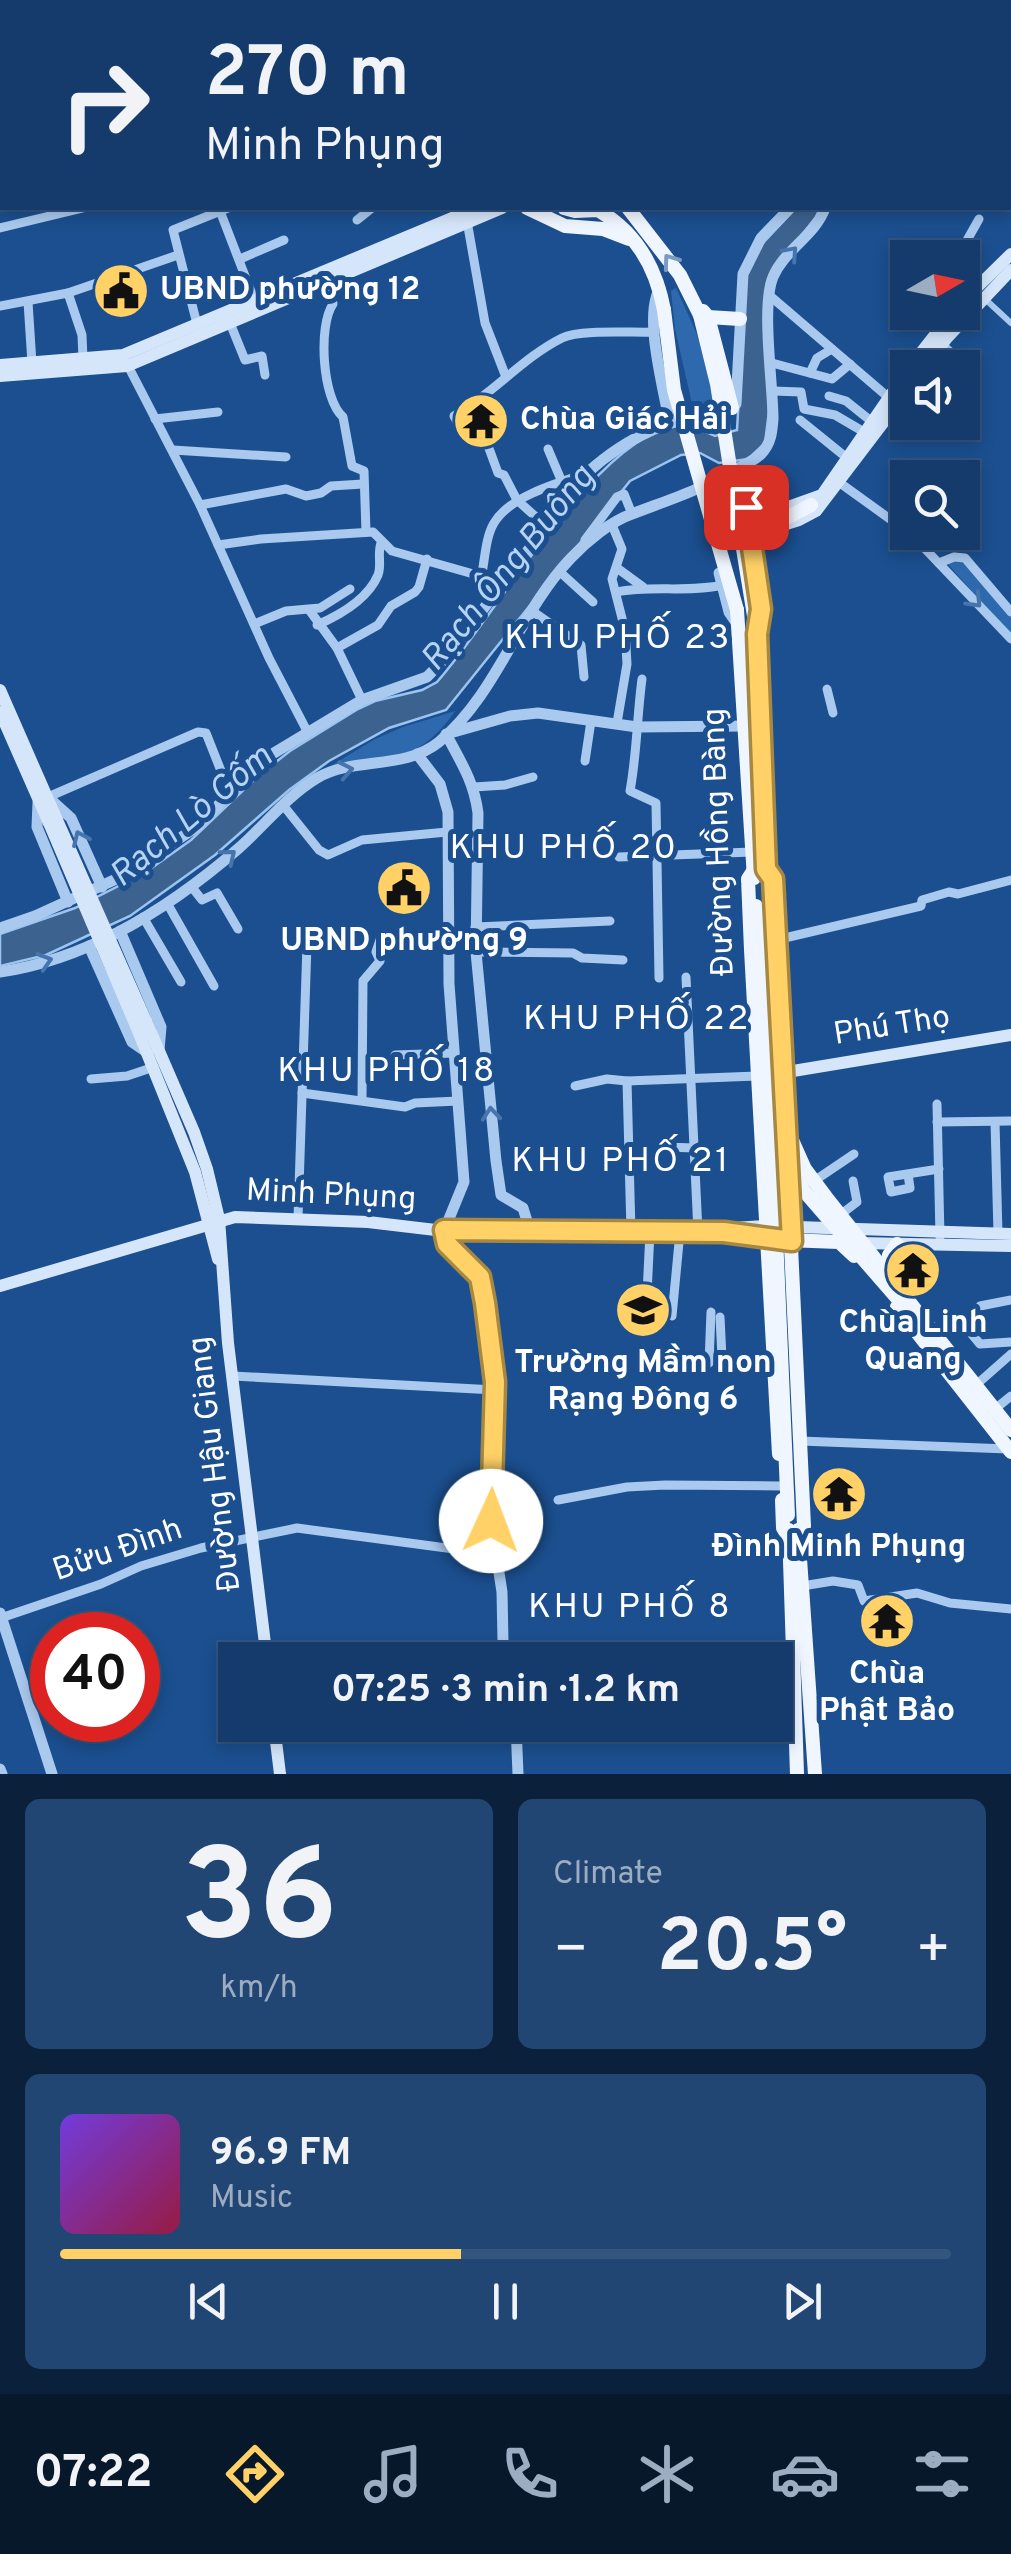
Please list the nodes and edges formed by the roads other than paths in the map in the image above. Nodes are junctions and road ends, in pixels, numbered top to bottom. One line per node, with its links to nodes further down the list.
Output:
1 (75, 210): 13 (street)
2 (222, 210): 18 (street)
3 (224, 210): 19 (street)
4 (370, 210): 12 (street)
5 (530, 210): 16 (main road)
6 (596, 210): 16 (main road)
7 (632, 210): 29 (main road, one-way to 7)
8 (788, 210): 30 (street)
9 (824, 210): 25 (street, one-way to 9)
10 (470, 215): 21 (main road); 28 (main road); 50 (street)
11 (979, 219): 15 (street)
12 (357, 220)
13 (0, 228)
14 (284, 240): 19 (street)
15 (967, 240)
16 (637, 244): 22 (main road)
17 (1011, 254): 23 (main road)
18 (178, 256): 24 (street); 32 (street)
19 (240, 259): 28 (street)
20 (1011, 270): 23 (main road)
21 (329, 282): 28 (main road); 71 (street)
22 (660, 288): 35 (street); 101 (main road, bridge)
23 (981, 292): 31 (street); 36 (main road)
24 (68, 294): 26 (street); 41 (street)
25 (769, 295): 37 (street); 44 (street)
26 (28, 302): 27 (street); 43 (street)
27 (0, 306)
28 (256, 306): 32 (main road); 33 (main road)
29 (704, 316): 30 (main road); 56 (main road); 75 (main road, Đường Hồng Bàng, bridge)
30 (740, 319): 56 (street)
31 (1011, 322)
32 (197, 324): 42 (main road)
33 (230, 324): 42 (main road); 49 (street)
34 (939, 330): 38 (main road)
35 (655, 332): 50 (street); 61 (street)
36 (941, 344): 39 (main road); 40 (street)
37 (832, 348): 45 (street); 47 (street)
38 (923, 350)
39 (937, 350)
40 (948, 350)
41 (83, 359): 42 (main road); 43 (main road)
42 (125, 361): 48 (main road); 59 (street)
43 (32, 363): 46 (main road)
44 (772, 363): 47 (street); 51 (street)
45 (850, 364): 47 (street); 55 (street)
46 (0, 365)
47 (806, 372): 52 (street)
48 (0, 376)
49 (265, 376)
50 (506, 378): 73 (street)
51 (773, 391): 52 (street); 67 (street)
52 (801, 392): 62 (street)
53 (890, 393): 55 (main road)
54 (829, 396): 62 (street)
55 (888, 396): 62 (main road)
56 (732, 408): 61 (street)
57 (218, 412): 59 (street)
58 (890, 415): 70 (main road)
59 (155, 419): 64 (street)
60 (800, 420): 66 (street)
61 (669, 421): 68 (street)
62 (867, 427): 66 (main road)
63 (548, 449): 69 (street)
64 (173, 450): 65 (street); 76 (street)
65 (286, 457)
66 (846, 458): 74 (main road)
67 (739, 468): 72 (street); 75 (street, Đường Hồng Bàng)
68 (587, 474): 69 (street); 80 (street)
69 (562, 482): 73 (street)
70 (840, 483): 78 (street); 82 (main road)
71 (363, 484): 76 (street); 81 (street)
72 (697, 492): 77 (street); 92 (street, Đường Hồng Bàng)
73 (517, 500): 80 (street); 91 (street)
74 (816, 500): 75 (main road, bridge)
75 (741, 502): 82 (street, Đường Hồng Bàng); 104 (main road, Đường Hồng Bàng)
76 (200, 505): 84 (street)
77 (632, 514): 79 (street); 86 (street)
78 (890, 519)
79 (612, 525): 86 (street); 89 (street)
80 (546, 526): 95 (street)
81 (366, 532): 83 (street); 84 (street)
82 (751, 539): 104 (street, Đường Hồng Bàng)
83 (381, 543): 87 (street); 103 (street)
84 (218, 545): 102 (street)
85 (926, 550): 88 (street)
86 (571, 557): 90 (street)
87 (427, 560): 91 (street); 106 (street)
88 (939, 563): 100 (street); 105 (street, one-way to 105)
89 (617, 568): 93 (street); 96 (street)
90 (560, 572): 97 (street); 99 (street)
91 (482, 578): 95 (street)
92 (723, 585): 93 (street); 101 (street, Đường Hồng Bàng)
93 (642, 587): 96 (street)
94 (350, 590): 98 (street)
95 (496, 592): 111 (street)
96 (617, 592): 115 (street)
97 (593, 602)
98 (310, 611): 102 (street); 103 (street)
99 (532, 611): 107 (street); 119 (street)
100 (1011, 612)
101 (738, 618): 116 (main road, Đường Hồng Bàng)
102 (254, 624): 118 (street)
103 (318, 624): 106 (street)
104 (757, 634): 131 (main road, Đường Hồng Bàng)
105 (1011, 639)
106 (337, 648): 111 (street)
107 (584, 677)
108 (642, 679): 117 (street)
109 (827, 688): 113 (street)
110 (0, 690): 125 (main road)
111 (362, 700): 118 (street)
112 (0, 712): 125 (main road)
113 (833, 713)
114 (591, 720): 115 (street); 119 (street); 121 (street)
115 (617, 723): 117 (street)
116 (744, 726): 117 (street); 128 (main road, Đường Hồng Bàng)
117 (637, 727): 129 (street)
118 (307, 731): 134 (street)
119 (446, 734): 120 (street); 124 (street)
120 (417, 754): 126 (street, one-way to 120); 127 (street)
121 (585, 760)
122 (223, 776): 125 (street)
123 (533, 776): 124 (street)
124 (474, 787): 140 (street)
125 (43, 799): 134 (street, one-way to 125); 135 (street); 158 (main road, Đường Hậu Giang, bridge)
126 (283, 806): 127 (street); 133 (street, one-way to 126)
127 (447, 832): 144 (street)
128 (752, 852): 129 (street); 131 (main road, Đường Hồng Bàng)
129 (659, 856): 130 (street); 152 (street)
130 (619, 857)
131 (759, 869): 137 (main road); 146 (main road, Đường Hồng Bàng); 160 (main road, Đường Hồng Bàng)
132 (1011, 880): 146 (street)
133 (191, 886): 136 (street); 142 (street)
134 (102, 887): 135 (street)
135 (68, 902): 141 (street)
136 (166, 902): 138 (street); 154 (street)
137 (761, 906): 169 (main road); 222 (main road, bridge)
138 (143, 917): 143 (street); 153 (street)
139 (610, 920): 140 (street)
140 (475, 927): 148 (street)
141 (0, 928)
142 (238, 930)
143 (120, 932): 147 (street); 158 (street, Đường Hậu Giang)
144 (448, 937): 156 (street); 166 (street)
145 (346, 938): 165 (street)
146 (776, 940): 159 (main road, Đường Hồng Bàng)
147 (88, 946): 150 (street, one-way to 147); 158 (street, Đường Hậu Giang)
148 (476, 952): 149 (street); 187 (street, one-way to 148)
149 (623, 960)
150 (0, 972)
151 (686, 977): 162 (street)
152 (660, 978)
153 (181, 982)
154 (214, 986)
155 (1011, 1035): 159 (main road, Phú Thọ)
156 (454, 1053): 157 (street); 167 (street)
157 (394, 1055)
158 (154, 1057): 161 (street); 184 (main road, Đường Hậu Giang)
159 (781, 1073): 169 (main road, Đường Hồng Bàng)
160 (758, 1076): 162 (street); 177 (main road, Đường Hồng Bàng)
161 (90, 1078)
162 (691, 1078): 163 (street); 174 (street)
163 (626, 1081): 164 (street); 188 (street)
164 (575, 1086)
165 (302, 1093): 166 (street); 183 (street)
166 (362, 1100): 167 (street)
167 (458, 1101): 186 (street)
168 (936, 1104): 170 (street)
169 (780, 1119): 176 (main road, Đường Hồng Bàng); 180 (main road); 219 (main road, bridge); 222 (main road, bridge)
170 (938, 1122): 171 (street); 178 (street)
171 (995, 1122): 172 (street); 194 (street)
172 (1011, 1122)
173 (664, 1147): 174 (street)
174 (695, 1148): 191 (street)
175 (854, 1154): 180 (street)
176 (787, 1161): 177 (main road); 193 (main road, Đường Hồng Bàng)
177 (762, 1162): 192 (main road, Đường Hồng Bàng)
178 (939, 1169): 179 (street); 196 (street)
179 (908, 1174)
180 (814, 1180): 182 (main road)
181 (853, 1181): 182 (street)
182 (840, 1215): 185 (main road)
183 (298, 1218): 184 (main road, Minh Phụng); 186 (main road, Minh Phụng)
184 (213, 1221): 202 (main road, Minh Phụng); 212 (main road, Đường Hậu Giang)
185 (853, 1229): 193 (main road, Minh Phụng); 195 (main road)
186 (444, 1230): 187 (main road, Minh Phụng); 214 (street)
187 (526, 1231): 188 (main road, Minh Phụng)
188 (631, 1232): 189 (main road, Minh Phụng)
189 (650, 1232): 190 (main road, Minh Phụng); 203 (street)
190 (680, 1232): 191 (main road, Minh Phụng); 206 (street)
191 (698, 1232): 192 (main road, Minh Phụng)
192 (767, 1232): 193 (main road, Minh Phụng); 220 (main road, Đường Hồng Bàng)
193 (792, 1234): 197 (main road, Minh Phụng); 218 (main road, Đường Hồng Bàng)
194 (1004, 1234): 196 (main road, Minh Phụng)
195 (867, 1236): 196 (main road, Minh Phụng); 197 (main road, Minh Phụng); 198 (main road, Minh Phụng); 200 (main road); 201 (main road)
196 (940, 1238): 198 (main road, Minh Phụng); 199 (main road, Minh Phụng)
197 (839, 1242): 200 (main road)
198 (896, 1244): 201 (main road)
199 (1011, 1246)
200 (857, 1258): 219 (main road)
201 (886, 1270): 213 (main road)
202 (2, 1286)
203 (646, 1294)
204 (1011, 1300): 205 (street)
205 (980, 1306)
206 (672, 1316)
207 (965, 1326): 208 (street)
208 (1011, 1342)
209 (1011, 1354): 213 (street)
210 (722, 1358): 211 (street)
211 (709, 1363)
212 (233, 1376): 214 (street); 223 (main road, Đường Hậu Giang)
213 (976, 1385): 216 (main road)
214 (494, 1390): 225 (street)
215 (1011, 1396): 216 (street)
216 (995, 1410): 217 (main road)
217 (1011, 1430)
218 (800, 1441): 219 (street); 224 (main road, Đường Hồng Bàng)
219 (1010, 1446)
220 (781, 1486): 221 (street); 224 (main road, Đường Hồng Bàng)
221 (558, 1500)
222 (792, 1514): 224 (main road)
223 (252, 1536): 225 (street, Bửu Đình); 230 (street, Bửu Đình); 231 (main road, Đường Hậu Giang)
224 (794, 1538): 226 (main road, Đường Hồng Bàng); 238 (main road, Đường Hồng Bàng)
225 (494, 1552): 232 (street)
226 (802, 1586): 227 (street); 239 (main road, Đường Hồng Bàng)
227 (950, 1603): 228 (street); 229 (street)
228 (937, 1608)
229 (1011, 1609)
230 (1, 1616): 235 (street)
231 (265, 1642)
232 (502, 1642)
233 (276, 1742): 236 (main road)
234 (517, 1742): 237 (street)
235 (52, 1774)
236 (280, 1774)
237 (518, 1774)
238 (797, 1774)
239 (816, 1774)

